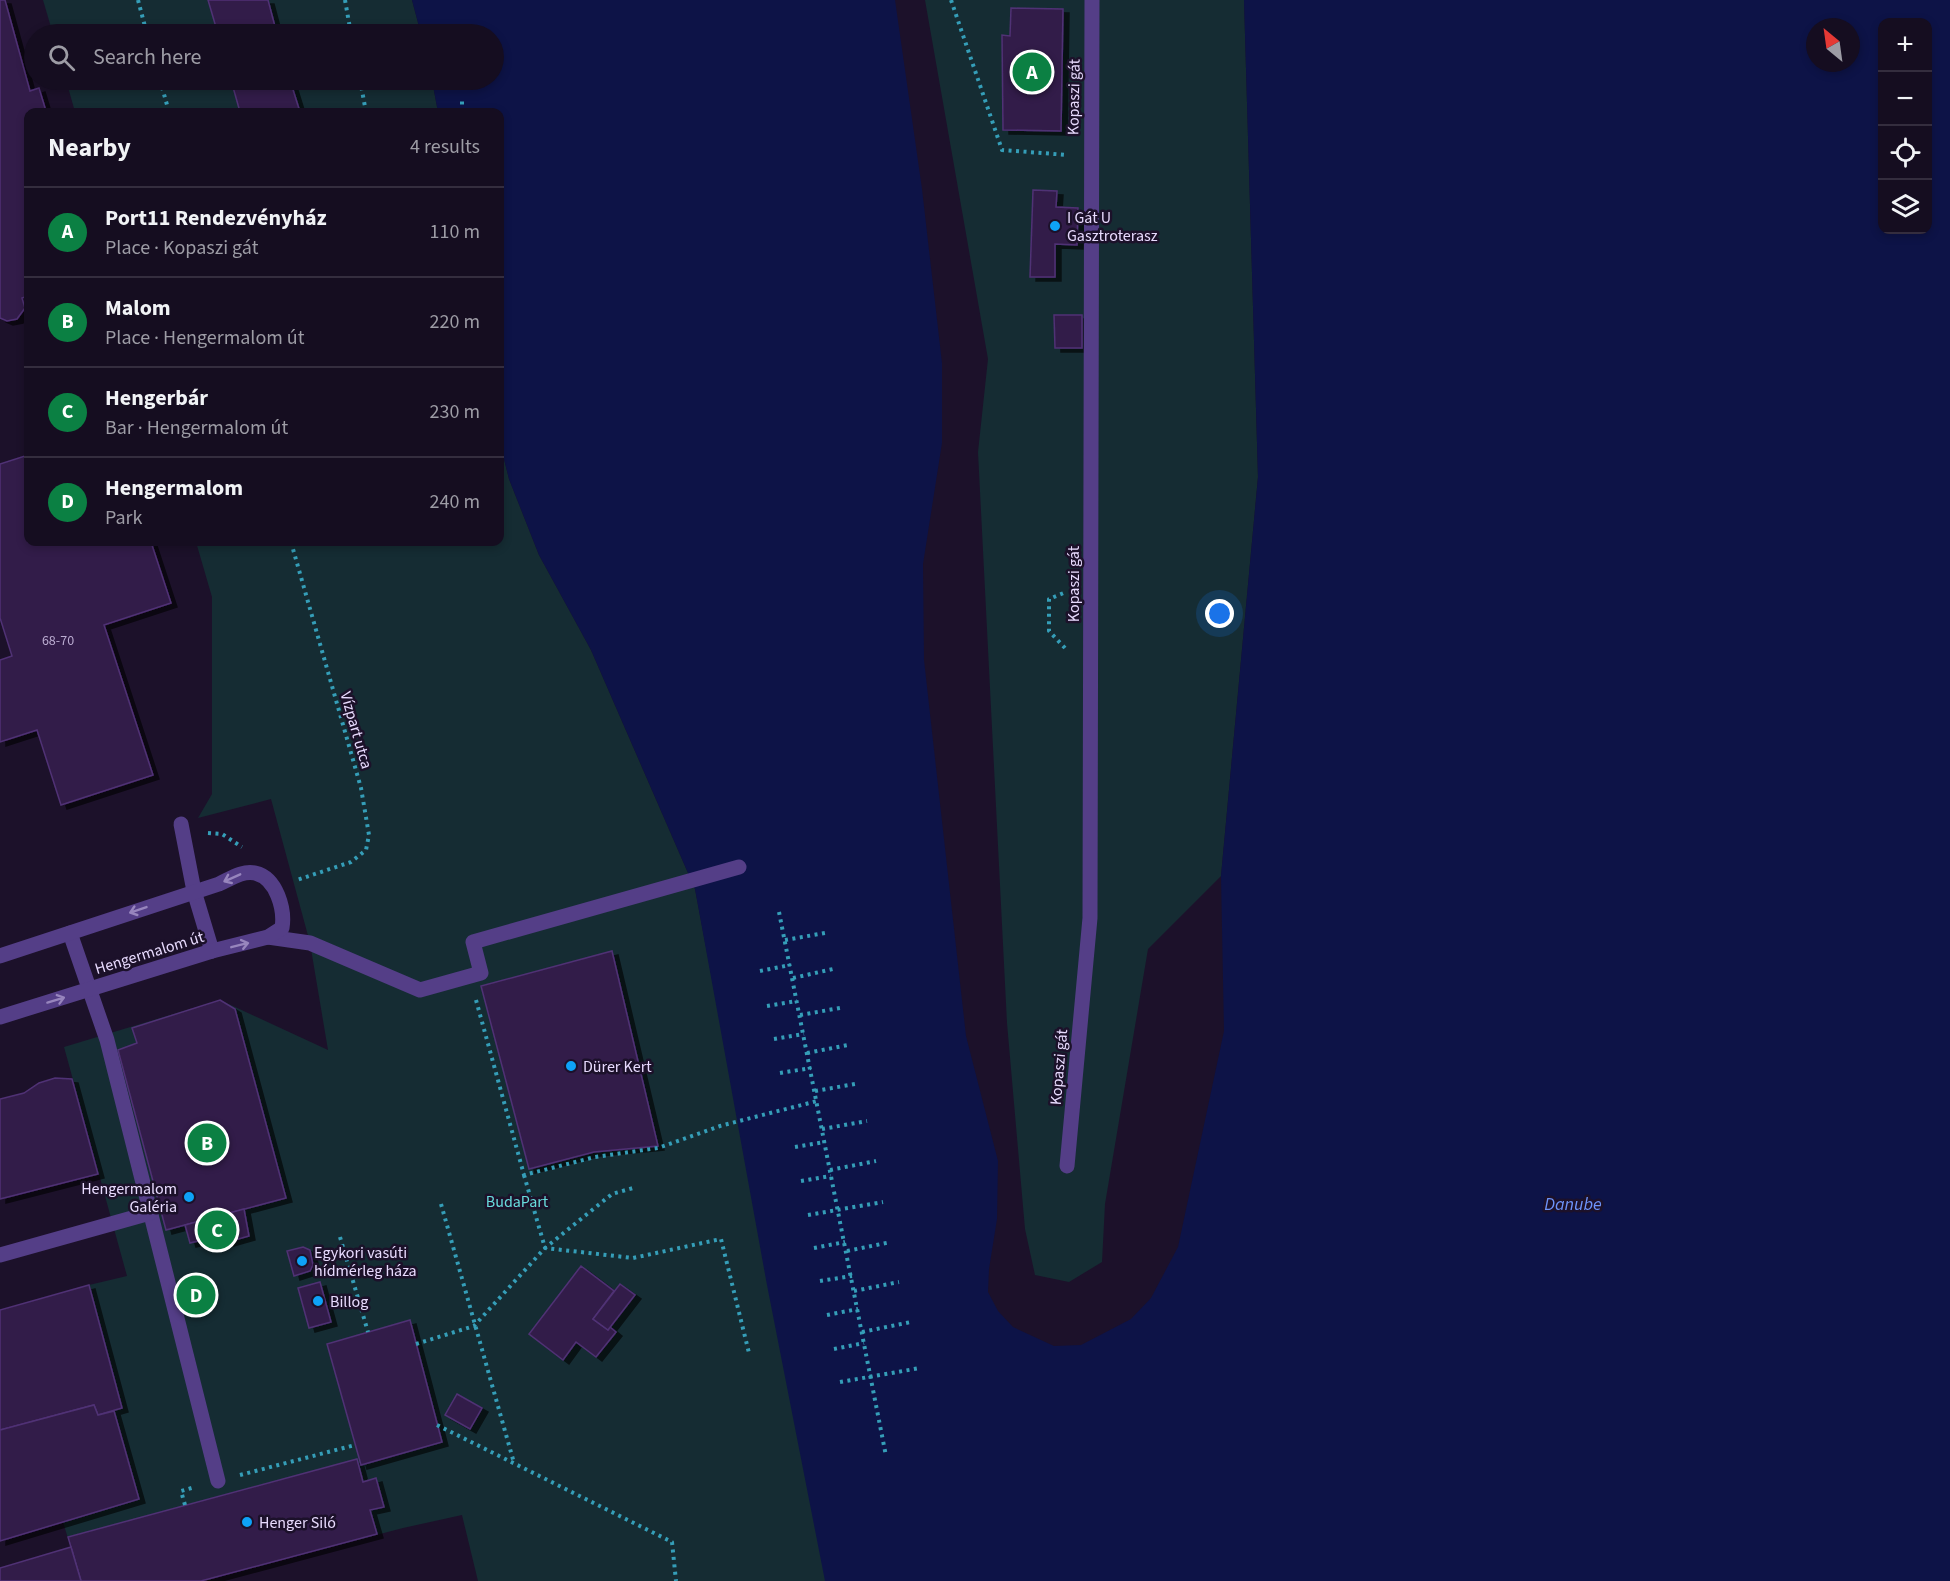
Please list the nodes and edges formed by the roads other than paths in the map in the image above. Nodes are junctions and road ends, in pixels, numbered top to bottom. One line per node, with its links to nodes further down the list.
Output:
1 (1092, 0): 11 (street, Kopaszi gát)
2 (181, 824): 4 (street)
3 (740, 867): 6 (street, Hengermalom út)
4 (194, 891): 5 (street, one-way to 5); 6 (street, one-way to 4); 7 (street)
5 (70, 933): 8 (street); 9 (street)
6 (268, 937): 7 (street, Hengermalom út, one-way to 6)
7 (212, 951): 9 (street, Hengermalom út)
8 (0, 956)
9 (89, 989): 10 (street, Hengermalom út, one-way to 9); 12 (street)
10 (0, 1017)
11 (1067, 1166)
12 (150, 1213): 13 (street); 14 (street)
13 (0, 1254)
14 (218, 1481)

